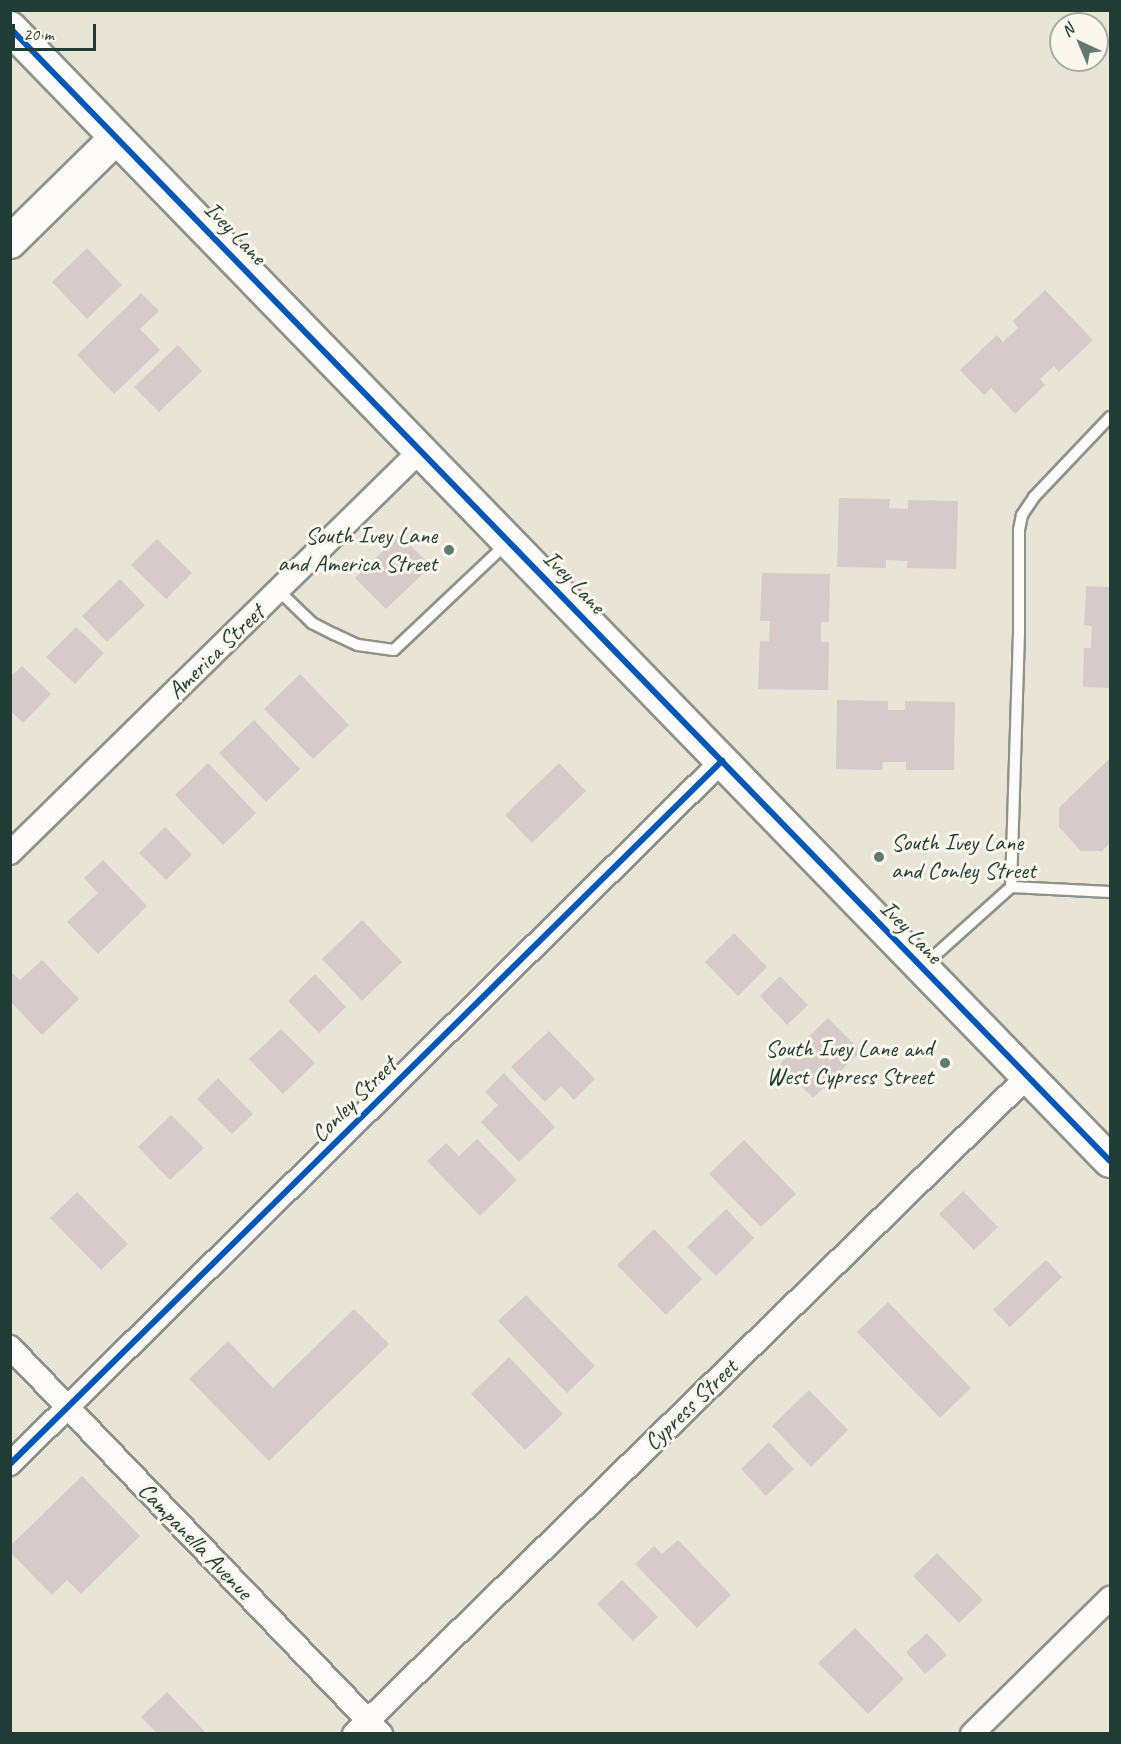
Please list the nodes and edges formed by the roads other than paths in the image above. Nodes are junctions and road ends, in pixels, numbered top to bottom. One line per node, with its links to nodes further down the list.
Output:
1 (10, 28): 2 (street, Ivey Lane)
2 (116, 138): 3 (street); 5 (street, Ivey Lane)
3 (10, 242)
4 (1110, 417): 10 (lane)
5 (421, 450): 6 (street, Ivey Lane); 7 (street, America Street)
6 (509, 540): 7 (lane); 8 (street, Ivey Lane)
7 (278, 590): 9 (street, America Street)
8 (722, 761): 12 (street, Ivey Lane); 16 (street, Conley Street)
9 (10, 853)
10 (1011, 887): 11 (lane); 12 (lane)
11 (1110, 892)
12 (921, 968): 13 (street, Ivey Lane)
13 (1028, 1076): 14 (street, Ivey Lane); 19 (street, Cypress Street)
14 (1110, 1161)
15 (10, 1347): 16 (street, Campanella Avenue)
16 (67, 1407): 17 (street, Conley Street); 19 (street, Campanella Avenue)
17 (10, 1464)
18 (1110, 1598): 20 (street)
19 (367, 1729)
20 (972, 1734)

